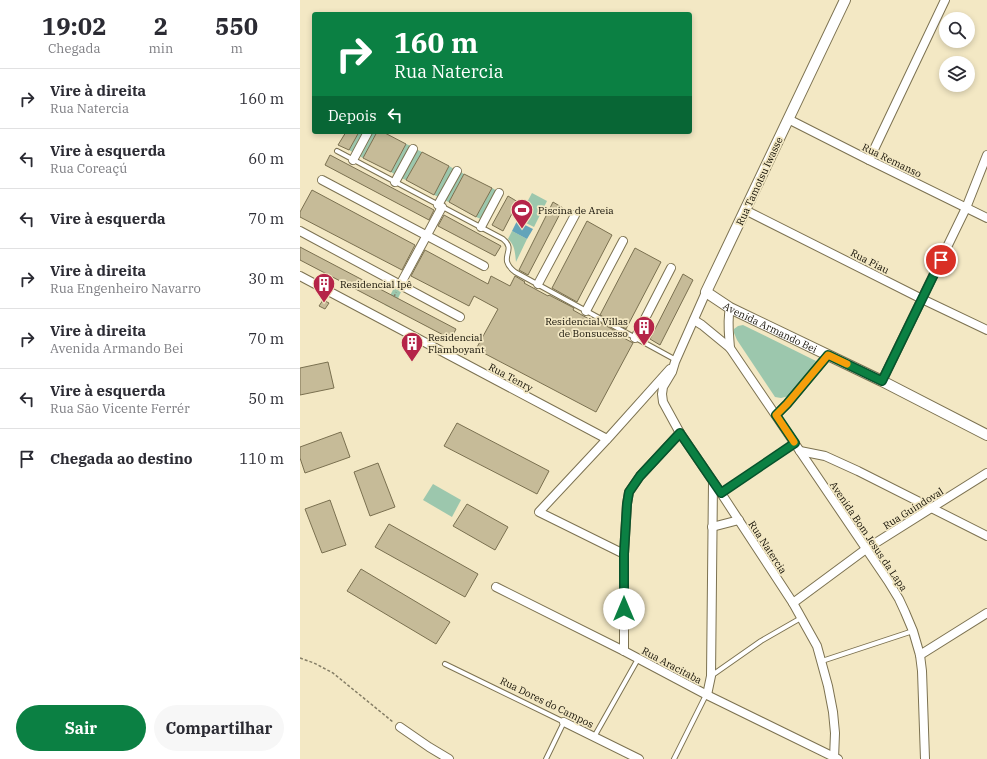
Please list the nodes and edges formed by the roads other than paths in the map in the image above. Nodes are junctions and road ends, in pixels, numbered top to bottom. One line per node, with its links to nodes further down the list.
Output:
1 (845, 0): 3 (street, Rua Tamotsu Iwasse)
2 (945, 0): 9 (street)
3 (788, 119): 9 (street, Rua Remanso); 16 (street, Rua Tamotsu Iwasse)
4 (367, 134): 8 (street)
5 (413, 149): 12 (street)
6 (337, 151): 8 (lane)
7 (987, 155): 15 (street)
8 (353, 160): 12 (lane)
9 (869, 160): 15 (street, Rua Remanso)
10 (457, 171): 14 (street)
11 (322, 180): 21 (street)
12 (395, 182): 14 (lane)
13 (499, 193): 19 (street)
14 (440, 206): 19 (lane); 21 (street)
15 (966, 208): 18 (street, Rua Remanso); 29 (street)
16 (745, 210): 28 (street, Rua Tamotsu Iwasse); 29 (street, Rua Piau)
17 (575, 215): 26 (street)
18 (987, 218)
19 (481, 227): 26 (lane)
20 (300, 231): 27 (street)
21 (427, 236): 23 (street); 27 (street)
22 (623, 241): 31 (street)
23 (484, 266)
24 (671, 268): 35 (street)
25 (300, 276): 43 (street, Rua Tenry)
26 (538, 284): 31 (lane)
27 (400, 285): 32 (street)
28 (706, 292): 30 (street, Avenida Armando Bei); 33 (street, Rua Tamotsu Iwasse)
29 (922, 299): 34 (street, Rua Piau); 39 (street)
30 (730, 308): 36 (street); 37 (street, Avenida Armando Bei)
31 (586, 311): 35 (lane)
32 (460, 317)
33 (694, 320): 36 (street, Avenida Bom Jesus da Lapa); 38 (street, Rua Tamotsu Iwasse)
34 (987, 330)
35 (635, 338): 38 (lane)
36 (730, 348): 40 (street, Avenida Bom Jesus da Lapa)
37 (828, 355): 39 (street, Avenida Armando Bei); 40 (street)
38 (676, 361): 41 (street, Rua Natercia); 43 (street)
39 (882, 381): 42 (street, Avenida Armando Bei)
40 (776, 415): 44 (street, Avenida Bom Jesus da Lapa)
41 (680, 433): 47 (street, Rua Natercia); 54 (street)
42 (987, 435)
43 (607, 439): 54 (street)
44 (795, 443): 45 (street, Avenida Bom Jesus da Lapa); 48 (lane)
45 (800, 451): 49 (street); 53 (street, Avenida Bom Jesus da Lapa)
46 (987, 473): 49 (street, Rua Guindoval)
47 (712, 482): 48 (street, Rua Natercia); 51 (street)
48 (721, 493): 50 (street, Rua Natercia)
49 (932, 509): 52 (street); 53 (street, Rua Guindoval)
50 (739, 520): 51 (street); 56 (street, Rua Natercia)
51 (712, 527): 65 (street)
52 (987, 536)
53 (866, 549): 56 (street, Rua Guindoval); 59 (street, Avenida Bom Jesus da Lapa)
54 (624, 554): 60 (street)
55 (496, 587): 60 (street, Rua Aracitaba)
56 (793, 603): 58 (street, Rua Natercia)
57 (987, 613): 61 (street)
58 (801, 618): 63 (street, Rua Natercia); 65 (lane)
59 (913, 631): 61 (street, Avenida Bom Jesus da Lapa); 63 (lane)
60 (624, 651): 62 (street, Rua Aracitaba)
61 (920, 654): 75 (street, Avenida Bom Jesus da Lapa)
62 (638, 659): 66 (street, Rua Aracitaba); 69 (lane)
63 (822, 662): 70 (street, Rua Natercia)
64 (445, 664): 67 (lane, Rua Dores do Campos)
65 (711, 676): 66 (street)
66 (706, 695): 70 (street, Rua Aracitaba); 74 (lane)
67 (564, 722): 69 (street, Rua Dores do Campos); 72 (lane)
68 (400, 727): 71 (street)
69 (594, 737): 73 (street, Rua Dores do Campos)
70 (836, 758)
71 (449, 759)
72 (546, 759)
73 (639, 759)
74 (674, 759)
75 (925, 759)

